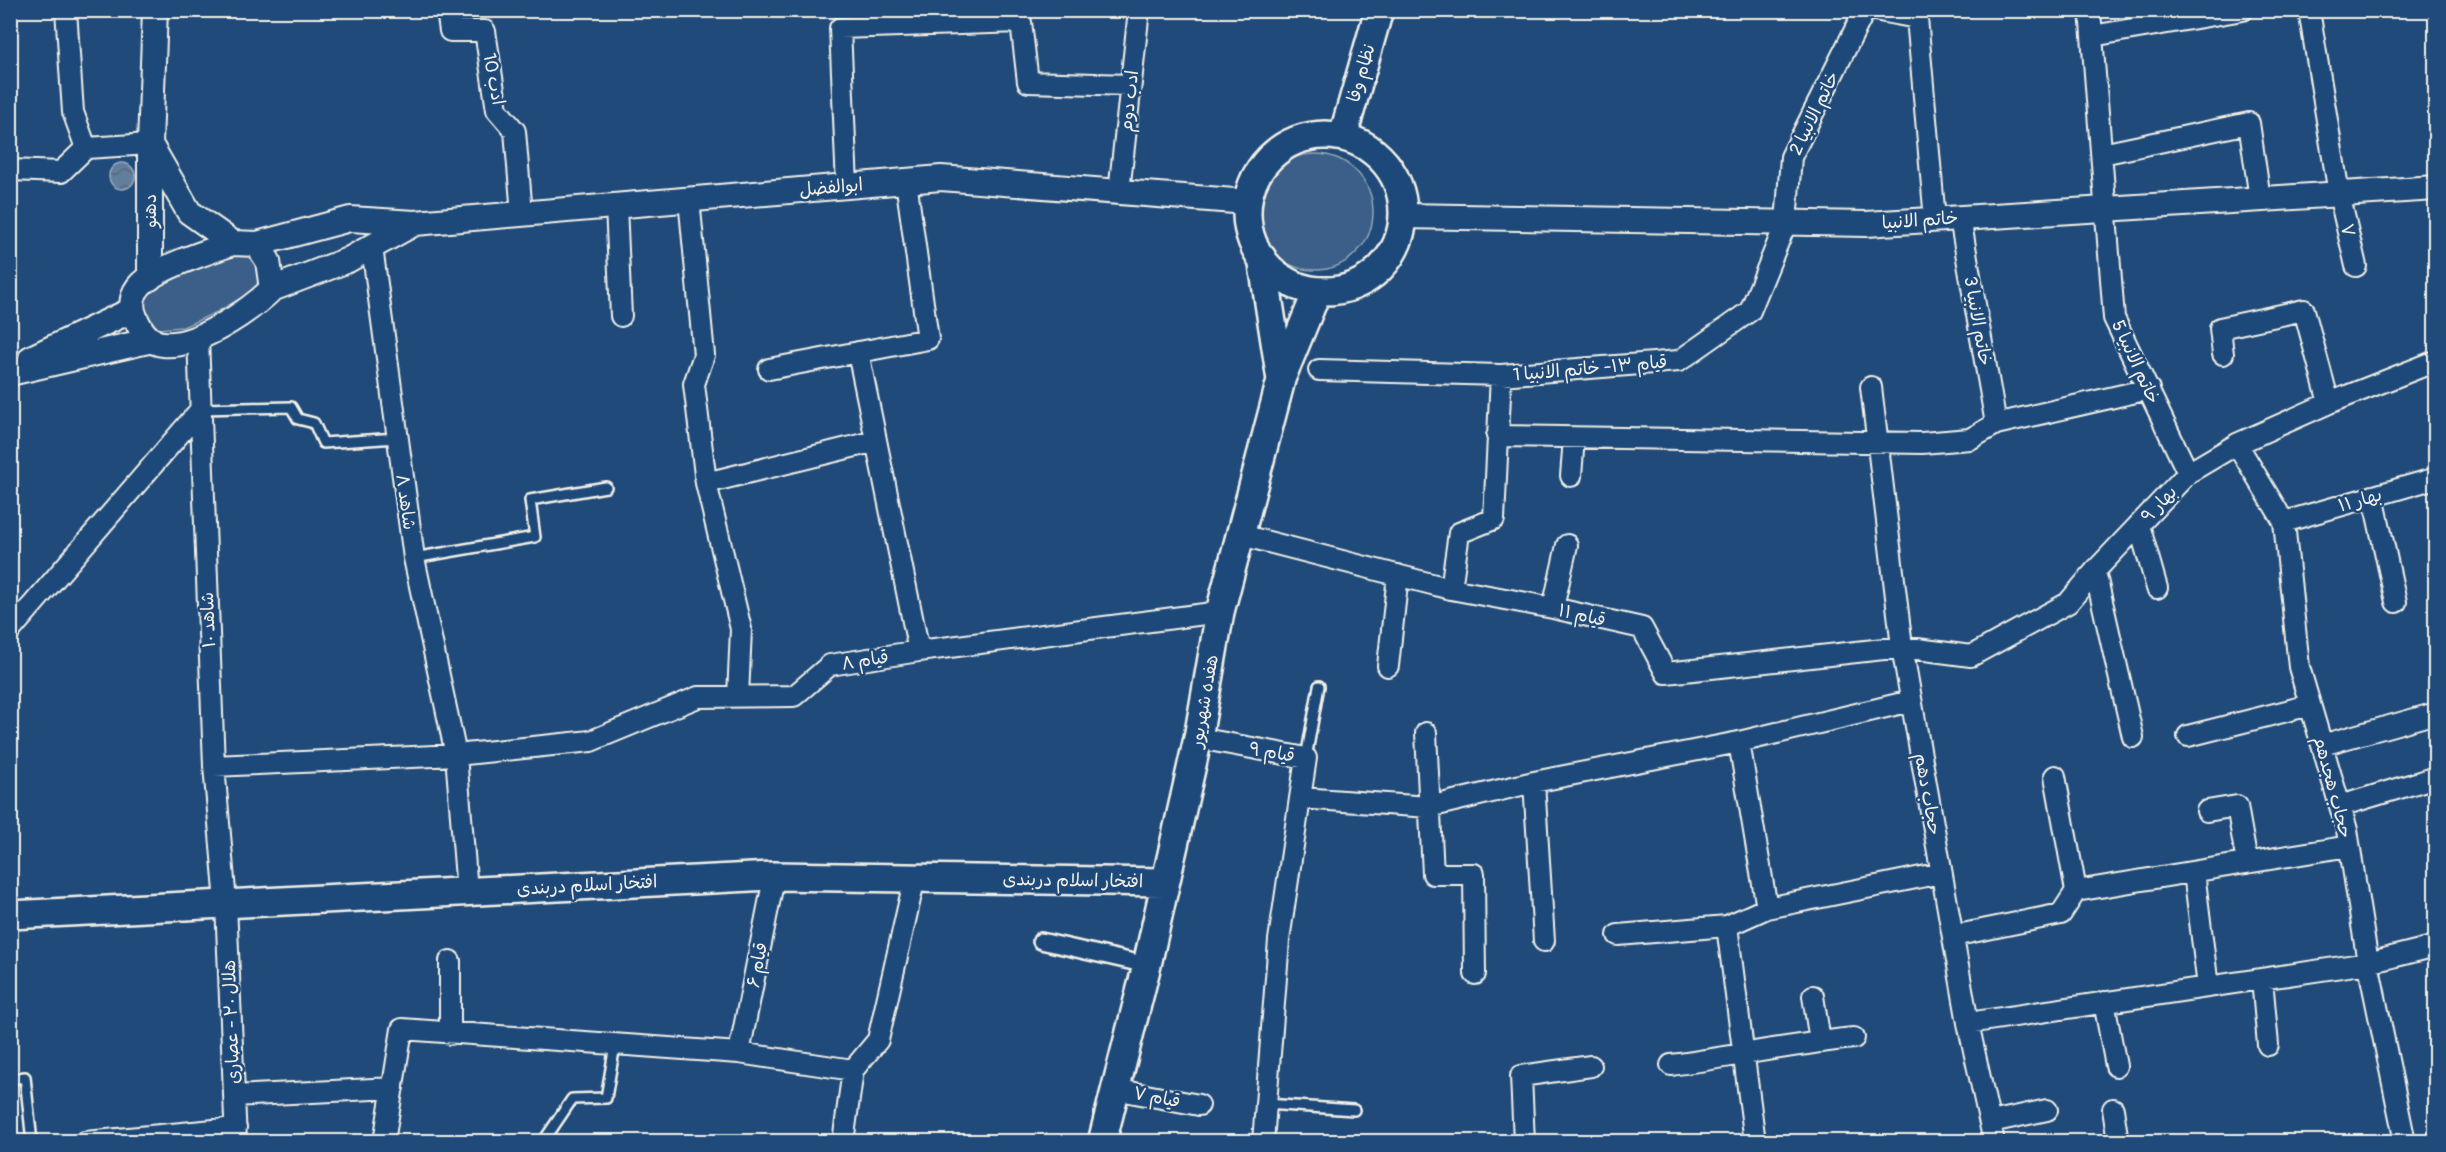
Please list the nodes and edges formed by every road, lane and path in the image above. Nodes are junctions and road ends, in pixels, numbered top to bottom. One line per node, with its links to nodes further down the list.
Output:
1 (66, 10): 17 (street)
2 (155, 10): 16 (street, دهنو)
3 (447, 10): 30 (street, ادب 10)
4 (1139, 10): 14 (street, ادب دوم)
5 (1379, 10): 15 (main road, نظام وفا)
6 (1865, 10): 34 (street, خاتم الانبیا 2)
7 (1874, 10): 33 (street)
8 (2090, 10): 13 (street, خاتم الانبیا 5)
9 (2243, 10): 13 (street)
10 (2309, 10): 24 (street, ۷)
11 (1028, 16): 12 (street); 14 (street)
12 (890, 18): 21 (street)
13 (2092, 36): 18 (street, خاتم الانبیا 5)
14 (1130, 86): 23 (street, ادب دوم)
15 (1343, 136): 27 (main road); 31 (main road)
16 (150, 144): 17 (street); 36 (street, دهنو); 41 (street, دهنو)
17 (86, 148): 19 (street)
18 (2102, 154): 25 (street); 29 (street, خاتم الانبیا 5)
19 (10, 171)
20 (906, 181): 21 (street, ابوالفضل); 23 (street, ابوالفضل); 48 (street)
21 (847, 186): 26 (street, ابوالفضل)
22 (2436, 188): 24 (street, خاتم الانبیا)
23 (1119, 192): 27 (street, ابوالفضل)
24 (2339, 194): 25 (street, خاتم الانبیا); 40 (street, ۷)
25 (2260, 199): 29 (street, خاتم الانبیا)
26 (689, 200): 28 (street, ابوالفضل); 71 (street)
27 (1247, 202): 39 (main road)
28 (616, 206): 30 (street, ابوالفضل); 45 (street)
29 (2106, 209): 32 (street, خاتم الانبیا); 58 (street, خاتم الانبیا 5)
30 (522, 214): 35 (street, ابوالفضل)
31 (1404, 216): 34 (street, خاتم الانبیا); 43 (main road)
32 (1960, 218): 33 (street, خاتم الانبیا); 61 (street, خاتم الانبیا 3)
33 (1935, 219): 34 (street, خاتم الانبیا)
34 (1786, 222): 55 (street, قیام ۱۳- خاتم الانبیا 1)
35 (415, 223): 37 (street, ابوالفضل); 38 (street)
36 (233, 243): 37 (street, ابوالفضل); 41 (street)
37 (257, 244): 42 (street)
38 (372, 247): 42 (street); 63 (street, شاهد ۸)
39 (1262, 258): 43 (main road); 56 (main road, هفده شهریور)
40 (2356, 266)
41 (150, 278): 44 (street)
42 (272, 289): 46 (street)
43 (1317, 292): 56 (main road)
44 (132, 310): 47 (street); 51 (street)
45 (621, 316)
46 (198, 337): 47 (street); 60 (street, شاهد ۱۰)
47 (152, 340): 54 (street)
48 (858, 352): 52 (street); 65 (street)
49 (2223, 354): 59 (street)
50 (2436, 361): 59 (street, بهار ۹)
51 (10, 368)
52 (769, 369)
53 (1319, 370): 55 (street, قیام ۱۳- خاتم الانبیا 1)
54 (10, 373)
55 (1501, 375): 62 (street)
56 (1281, 380): 76 (main road, هفده شهریور)
57 (1871, 387): 66 (street, حجاب دهم)
58 (2149, 389): 61 (street); 68 (street, خاتم الانبیا 5)
59 (2330, 403): 67 (street, بهار ۹)
60 (201, 409): 63 (lane); 86 (street); 103 (street, شاهد ۱۰)
61 (1996, 424): 66 (street)
62 (1497, 436): 64 (street); 82 (street)
63 (398, 438): 78 (street, شاهد ۸)
64 (1574, 438): 66 (street); 69 (street)
65 (876, 441): 71 (street); 88 (street)
66 (1878, 443): 87 (street, حجاب دهم)
67 (2237, 444): 68 (street, بهار ۹); 74 (street, حجاب هجدهم)
68 (2188, 473): 75 (street, بهار ۹)
69 (1571, 476)
70 (2436, 478): 73 (street, بهار ۱۱)
71 (706, 483): 91 (street)
72 (606, 487): 78 (lane)
73 (2373, 496): 74 (street, بهار ۱۱); 83 (street)
74 (2284, 522): 93 (street, حجاب هجدهم)
75 (2139, 525): 79 (street, بهار ۹); 81 (street)
76 (1241, 535): 80 (street, قیام ۱۱); 85 (main road, هفده شهریور)
77 (1566, 545): 84 (street)
78 (414, 558): 101 (street, شاهد ۸)
79 (2095, 572): 87 (street, بهار ۹); 96 (street)
80 (1398, 575): 82 (street, قیام ۱۱); 89 (street)
81 (2157, 588)
82 (1451, 589): 84 (street, قیام ۱۱)
83 (2396, 602)
84 (1553, 608): 87 (street, قیام ۱۱)
85 (1220, 612): 88 (street, قیام ۸); 98 (main road, هفده شهریور)
86 (10, 631)
87 (1902, 646): 92 (street, حجاب دهم)
88 (919, 651): 91 (street, قیام ۸)
89 (1388, 666)
90 (1319, 686): 102 (lane)
91 (738, 697): 101 (street, قیام ۸)
92 (1911, 701): 99 (street); 114 (street, حجاب دهم)
93 (2310, 705): 97 (street); 100 (street, حجاب هجدهم)
94 (2436, 713): 100 (street)
95 (1426, 733): 109 (street)
96 (2133, 736)
97 (2188, 736)
98 (1198, 738): 102 (street, قیام ۹); 117 (main road, هفده شهریور)
99 (1739, 742): 106 (street); 121 (street)
100 (2322, 745): 108 (street, حجاب هجدهم)
101 (456, 754): 103 (street, قیام ۸); 118 (street, شاهد ۸)
102 (1306, 758): 107 (street, قیام ۹)
103 (214, 766): 120 (street, شاهد ۱۰)
104 (2055, 776): 119 (street)
105 (2435, 778): 108 (street)
106 (1534, 782): 109 (street); 127 (street)
107 (1301, 798): 109 (street); 153 (street, قیام ۹)
108 (2340, 806): 111 (street, حجاب هجدهم)
109 (1429, 807): 132 (street)
110 (2206, 811): 112 (street)
111 (2349, 846): 112 (street); 130 (street, حجاب هجدهم)
112 (2247, 863): 113 (street)
113 (2193, 872): 119 (street); 134 (street)
114 (1941, 873): 121 (street); 125 (street, حجاب دهم)
115 (773, 876): 116 (main road, افتخار اسلام دربندی); 118 (main road, افتخار اسلام دربندی); 143 (street, قیام ۶)
116 (915, 877): 117 (main road, افتخار اسلام دربندی); 148 (street)
117 (1164, 882): 131 (main road, هفده شهریور)
118 (467, 891): 120 (main road, افتخار اسلام دربندی)
119 (2076, 891): 125 (street)
120 (226, 903): 122 (main road, افتخار اسلام دربندی); 152 (street, هلال ۲۰ - عصاری)
121 (1767, 908): 123 (street)
122 (10, 915)
123 (1727, 926): 124 (street); 144 (street)
124 (1617, 935)
125 (1953, 936): 137 (street, حجاب دهم)
126 (1041, 941): 131 (street)
127 (1544, 941)
128 (2436, 946): 130 (street)
129 (450, 961): 138 (street)
130 (2368, 963): 133 (street); 170 (street, حجاب هجدهم)
131 (1147, 965): 151 (main road, هفده شهریور)
132 (1475, 974)
133 (2262, 979): 134 (street); 142 (street)
134 (2208, 987): 136 (street)
135 (1813, 996): 140 (street)
136 (2104, 1002): 137 (street); 147 (street)
137 (1968, 1023): 158 (street, حجاب دهم)
138 (450, 1034): 141 (street); 150 (street)
139 (1854, 1038): 140 (street)
140 (1820, 1041): 144 (street)
141 (615, 1045): 143 (street); 163 (lane)
142 (2268, 1045)
143 (739, 1053): 148 (street)
144 (1743, 1056): 145 (street); 168 (street)
145 (1671, 1065)
146 (1591, 1066): 167 (street)
147 (2116, 1066)
148 (853, 1070): 164 (street)
149 (10, 1079): 160 (lane)
150 (393, 1088): 152 (street); 162 (street)
151 (1114, 1089): 154 (street, قیام ۷); 165 (main road, هفده شهریور)
152 (234, 1096): 159 (street, هلال ۲۰ - عصاری)
153 (1266, 1104): 156 (lane); 166 (street, قیام ۹)
154 (1199, 1105)
155 (2114, 1109): 169 (street)
156 (1354, 1110)
157 (2047, 1110): 158 (street)
158 (1993, 1132)
159 (236, 1135): 161 (street)
160 (32, 1142)
161 (85, 1142)
162 (384, 1142)
163 (543, 1142)
164 (843, 1142)
165 (1102, 1142)
166 (1263, 1142)
167 (1524, 1142)
168 (1755, 1142)
169 (2118, 1142)
170 (2405, 1142)

